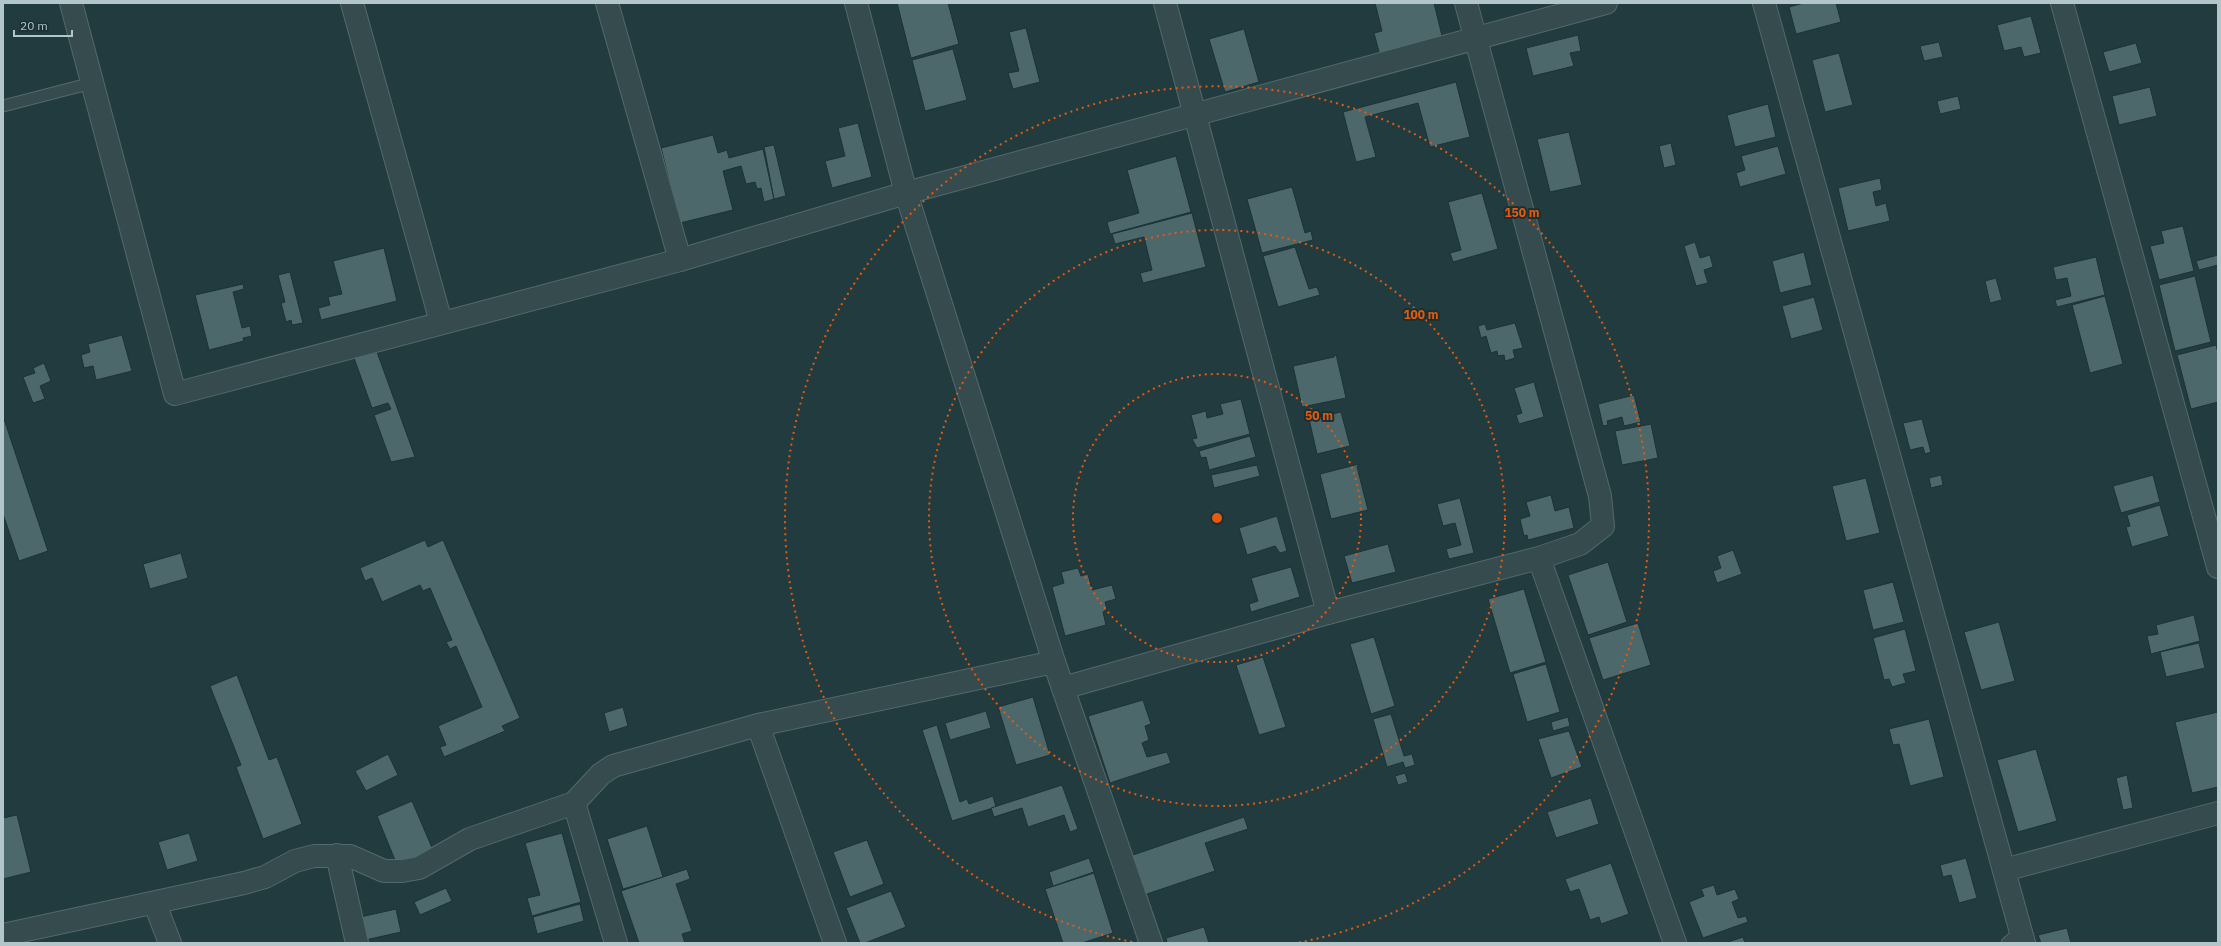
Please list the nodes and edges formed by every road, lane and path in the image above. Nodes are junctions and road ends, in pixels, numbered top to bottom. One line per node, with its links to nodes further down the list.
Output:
1 (71, 3): 11 (street)
2 (352, 3): 16 (street)
3 (607, 3): 15 (street)
4 (856, 3): 14 (street)
5 (1165, 3): 13 (street)
6 (1466, 3): 10 (street)
7 (1606, 3): 10 (street)
8 (1764, 3): 26 (street)
9 (2062, 3): 18 (street)
10 (1475, 37): 13 (street); 17 (street)
11 (92, 83): 12 (lane); 16 (street)
12 (3, 106)
13 (1194, 114): 14 (street); 19 (street)
14 (906, 193): 15 (street); 20 (street)
15 (680, 260): 16 (street)
16 (441, 322)
17 (1539, 558): 19 (street); 35 (street)
18 (2218, 567)
19 (1328, 613): 21 (street)
20 (1054, 662): 21 (street); 22 (street)
21 (1063, 688): 34 (street)
22 (758, 725): 23 (street); 33 (street)
23 (574, 803): 25 (street); 32 (street)
24 (2218, 813): 26 (street)
25 (337, 855): 27 (street); 31 (street)
26 (2004, 870): 29 (street)
27 (155, 904): 28 (street); 30 (street)
28 (3, 935)
29 (2017, 939)
30 (170, 943)
31 (357, 943)
32 (616, 943)
33 (835, 943)
34 (1151, 943)
35 (1675, 943)

